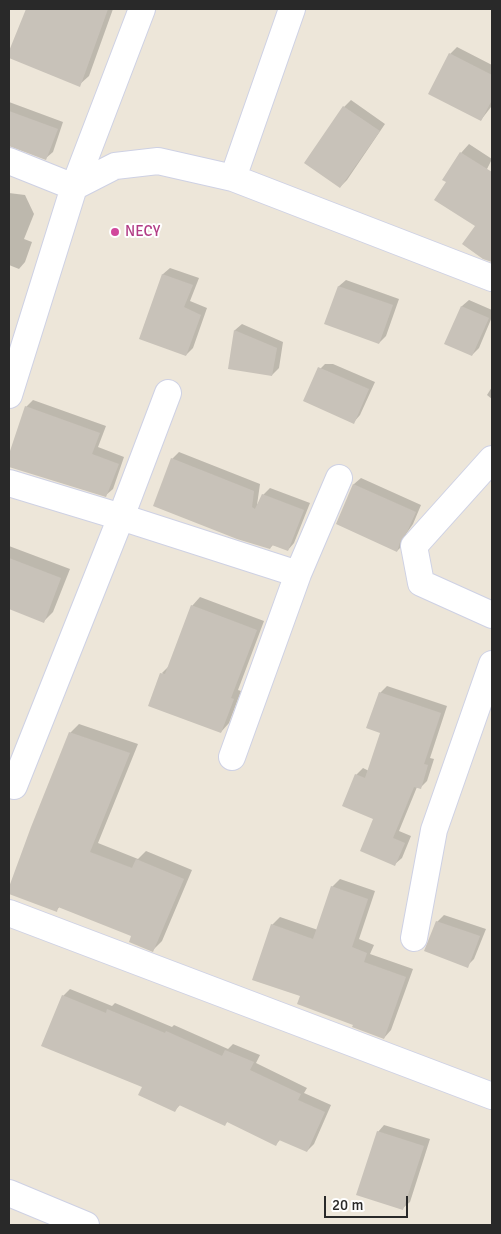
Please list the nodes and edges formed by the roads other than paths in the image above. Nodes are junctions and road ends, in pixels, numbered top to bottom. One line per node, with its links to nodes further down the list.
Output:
1 (142, 9): 5 (street)
2 (292, 9): 4 (street)
3 (9, 161): 5 (street)
4 (233, 178): 5 (street); 6 (street)
5 (74, 187): 8 (street)
6 (492, 278)
7 (168, 393): 12 (street)
8 (9, 395)
9 (492, 459): 14 (street)
10 (339, 478): 13 (street)
11 (9, 483): 12 (street)
12 (121, 517): 13 (street); 17 (street)
13 (298, 574): 16 (street)
14 (492, 615)
15 (492, 664): 19 (street)
16 (232, 757)
17 (14, 786)
18 (9, 913): 20 (street)
19 (414, 938)
20 (492, 1096)
21 (9, 1193): 22 (street)
22 (86, 1225)

